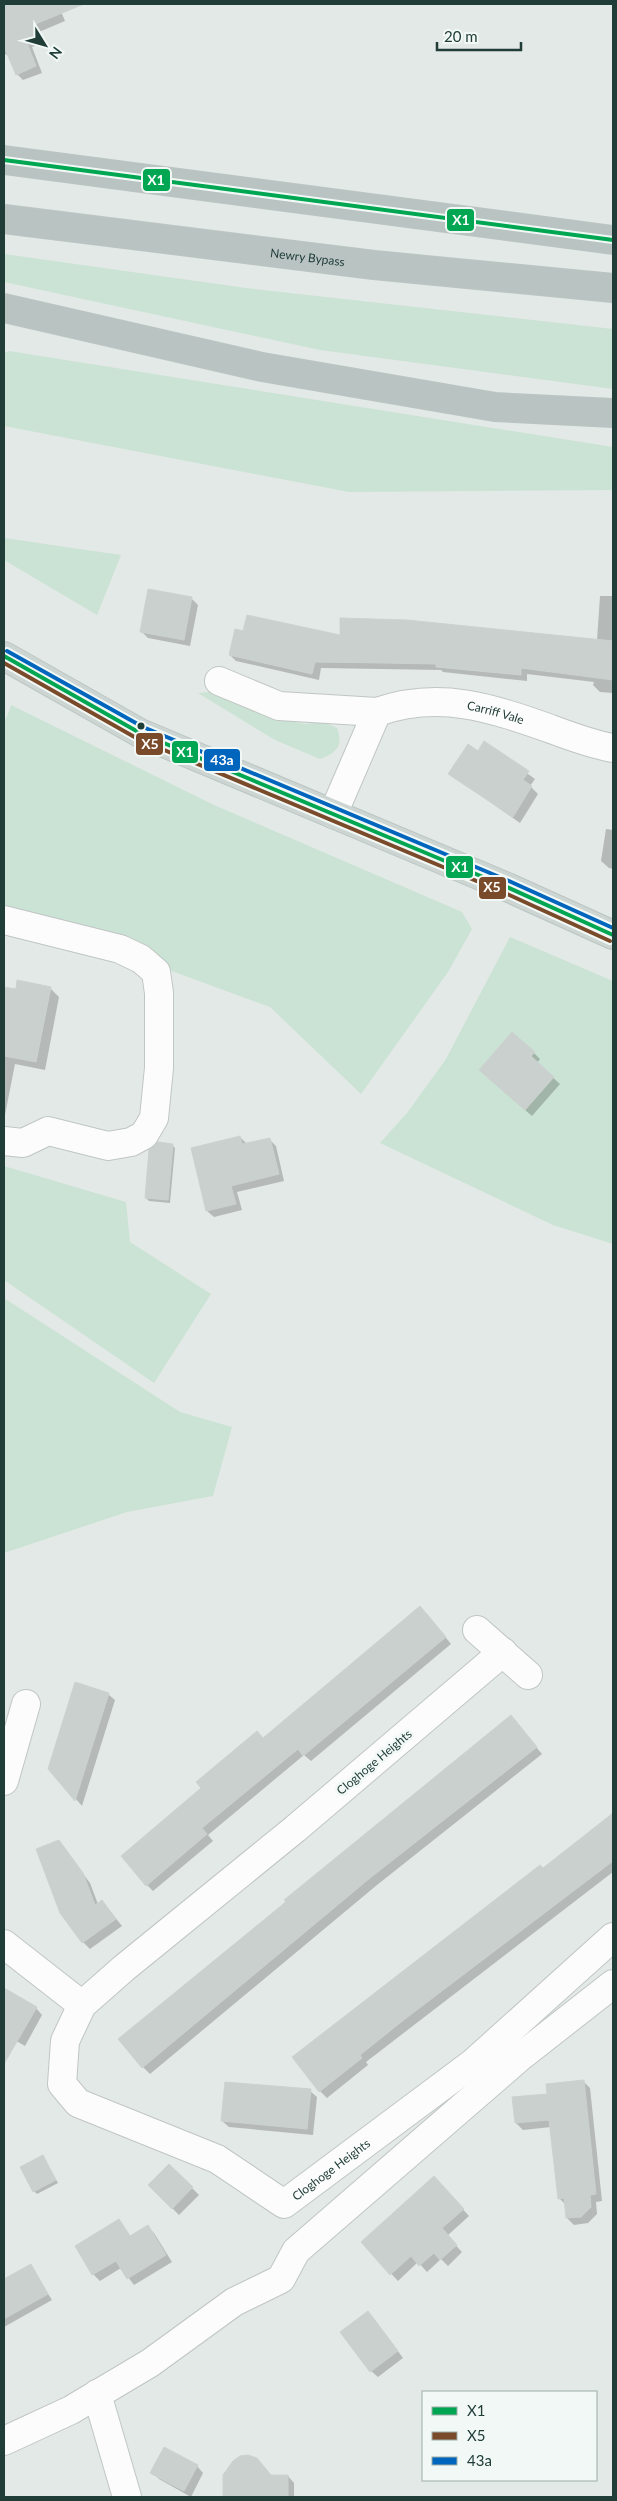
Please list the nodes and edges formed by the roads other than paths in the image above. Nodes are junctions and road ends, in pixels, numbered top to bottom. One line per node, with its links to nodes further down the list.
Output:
1 (4, 160): 3 (highway)
2 (4, 218): 4 (highway, Newry Bypass)
3 (613, 240)
4 (613, 288)
5 (4, 308): 6 (highway)
6 (613, 413)
7 (4, 656): 11 (main road)
8 (219, 681): 9 (street, Carriff Vale)
9 (377, 712): 10 (street, Carriff Vale); 11 (street)
10 (613, 748)
11 (333, 814): 13 (main road)
12 (4, 920): 14 (street)
13 (613, 935)
14 (4, 1141)
15 (477, 1630): 16 (street)
16 (503, 1652): 17 (street); 23 (street, Cloghoge Heights)
17 (528, 1675)
18 (26, 1704): 19 (street)
19 (4, 1781)
20 (613, 1937): 23 (street, Cloghoge Heights)
21 (4, 1944): 23 (street)
22 (613, 1984): 24 (street)
23 (82, 2005)
24 (98, 2394): 25 (street); 26 (street)
25 (4, 2441)
26 (127, 2497)

